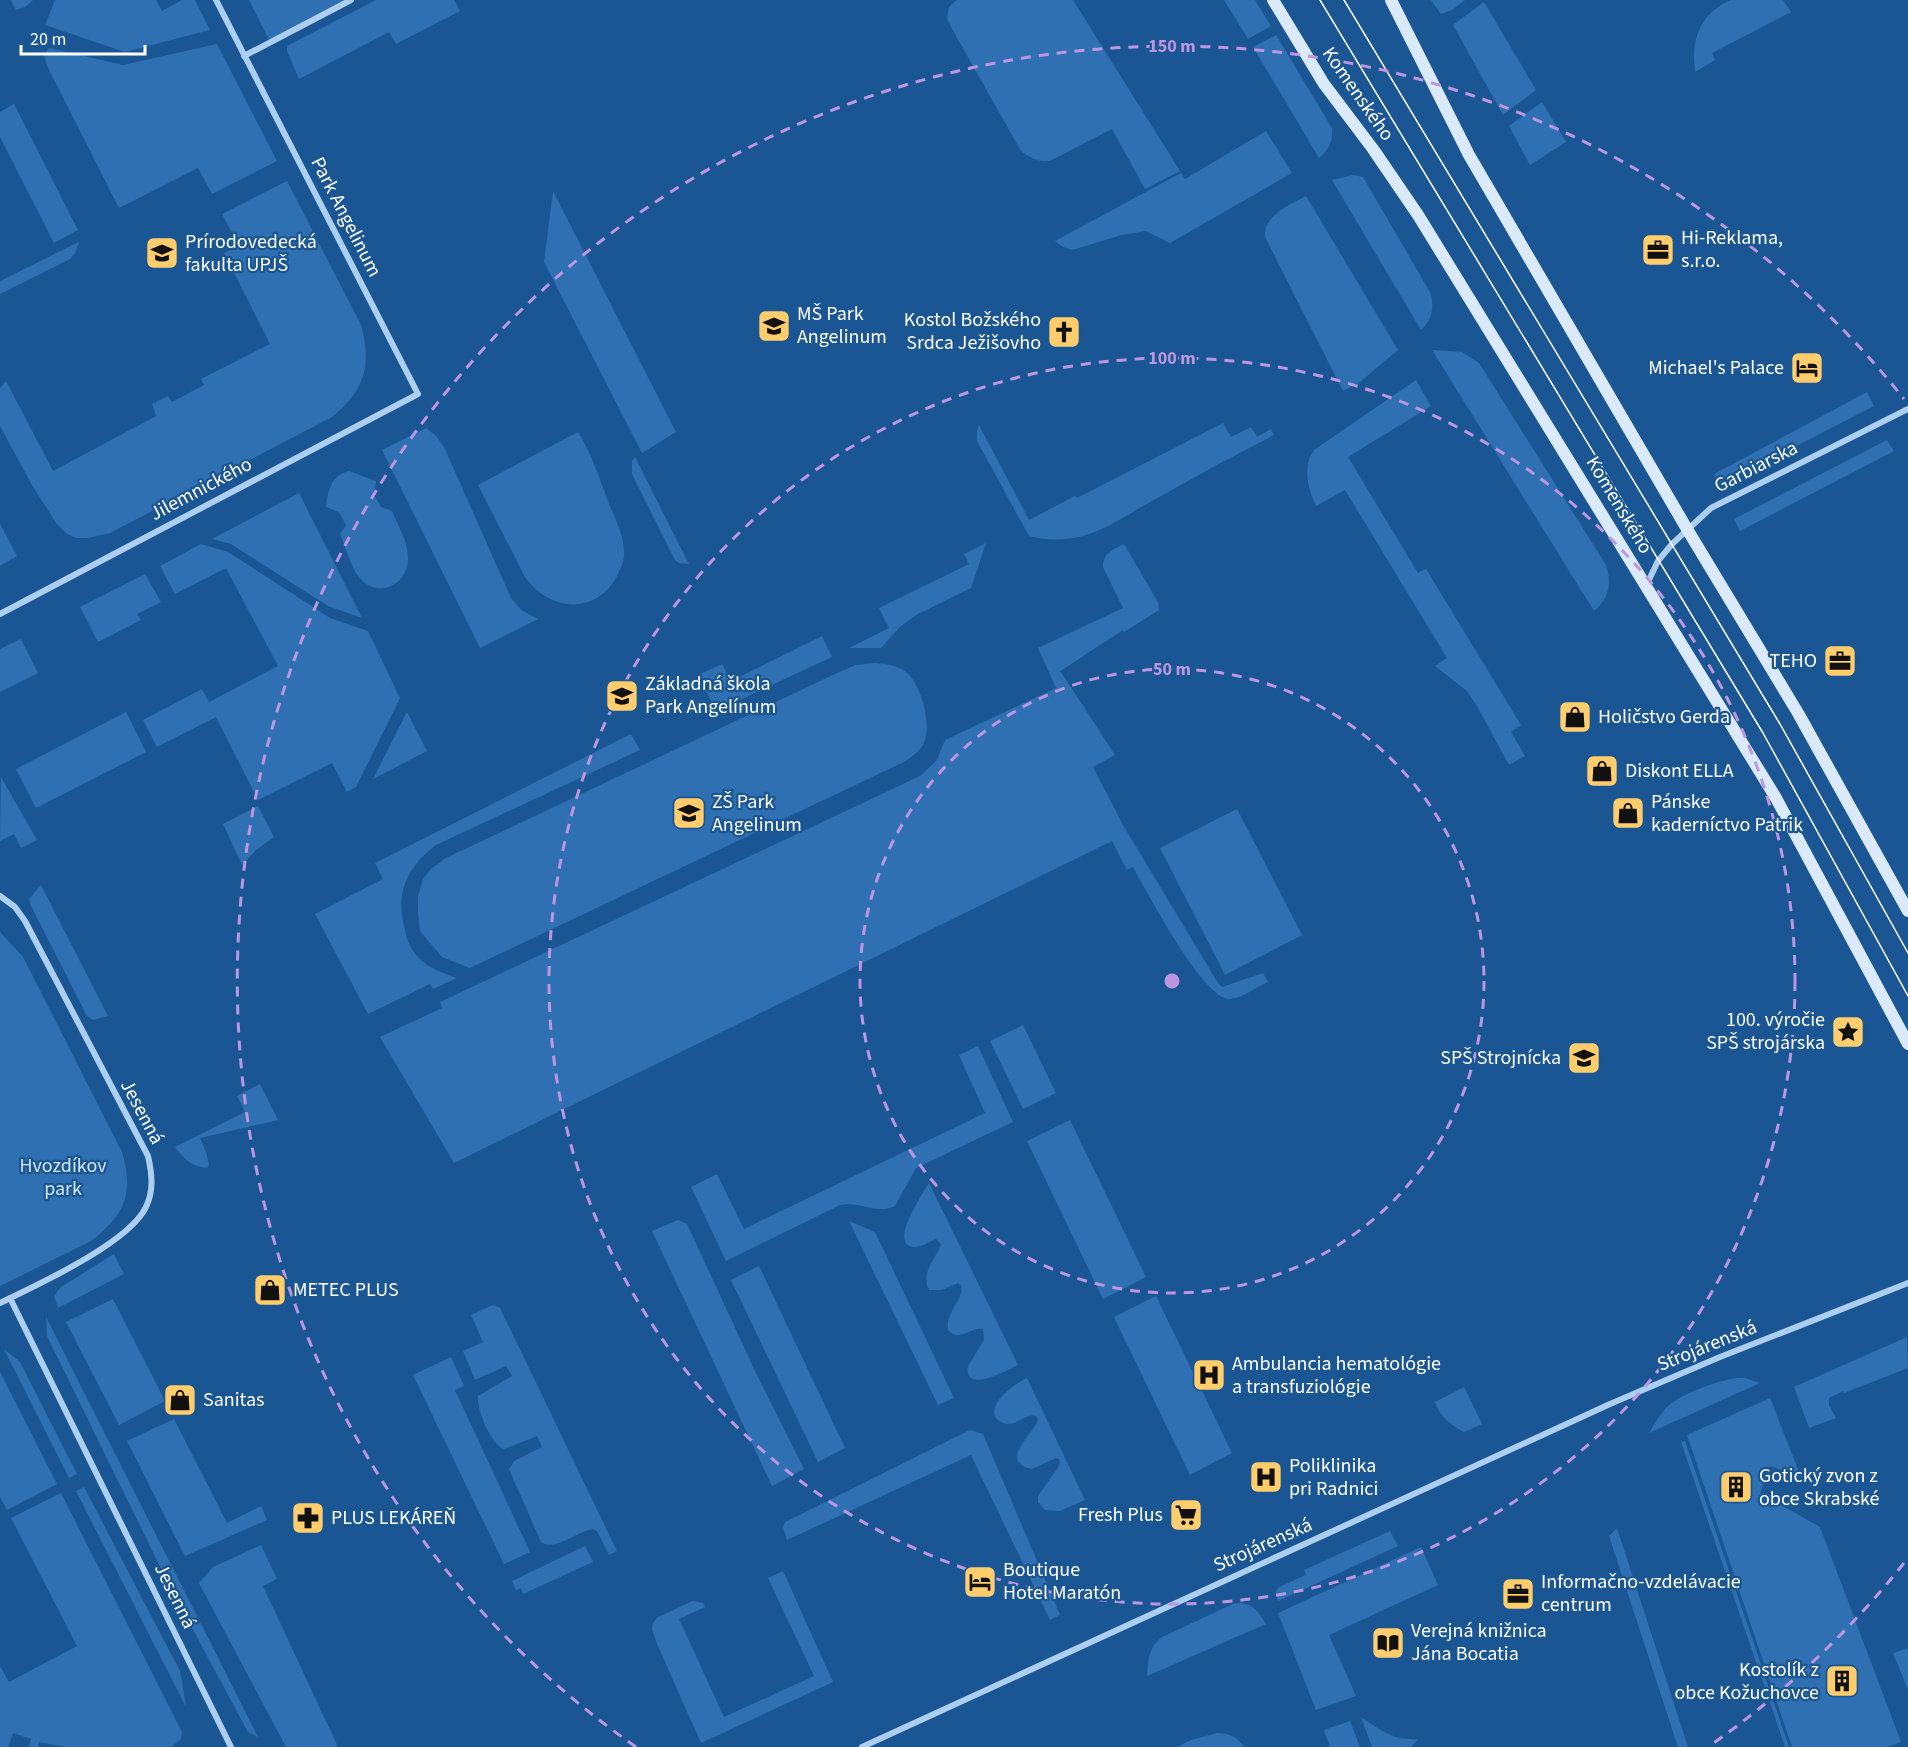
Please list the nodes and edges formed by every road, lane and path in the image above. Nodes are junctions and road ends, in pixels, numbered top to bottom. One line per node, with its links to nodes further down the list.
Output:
1 (216, 0): 5 (street, Park Angelinum)
2 (351, 0): 5 (street)
3 (1273, 0): 9 (street, Komenského)
4 (1391, 0): 8 (street)
5 (244, 56): 6 (street, Park Angelinum)
6 (418, 394): 10 (street, Jilemnického)
7 (1908, 409): 8 (street, Garbiarska)
8 (1687, 529): 9 (street, Garbiarska); 12 (street)
9 (1646, 587): 13 (street, Komenského)
10 (0, 614)
11 (0, 896): 17 (street, Jesenná)
12 (1908, 911)
13 (1908, 1044)
14 (1908, 1283): 16 (street, Strojárenská)
15 (1908, 1288): 16 (street, Strojárenská)
16 (1879, 1295): 20 (street, Strojárenská)
17 (10, 1298): 18 (street, Jesenná); 19 (street, Jesenná)
18 (0, 1303)
19 (231, 1747)
20 (862, 1747)

